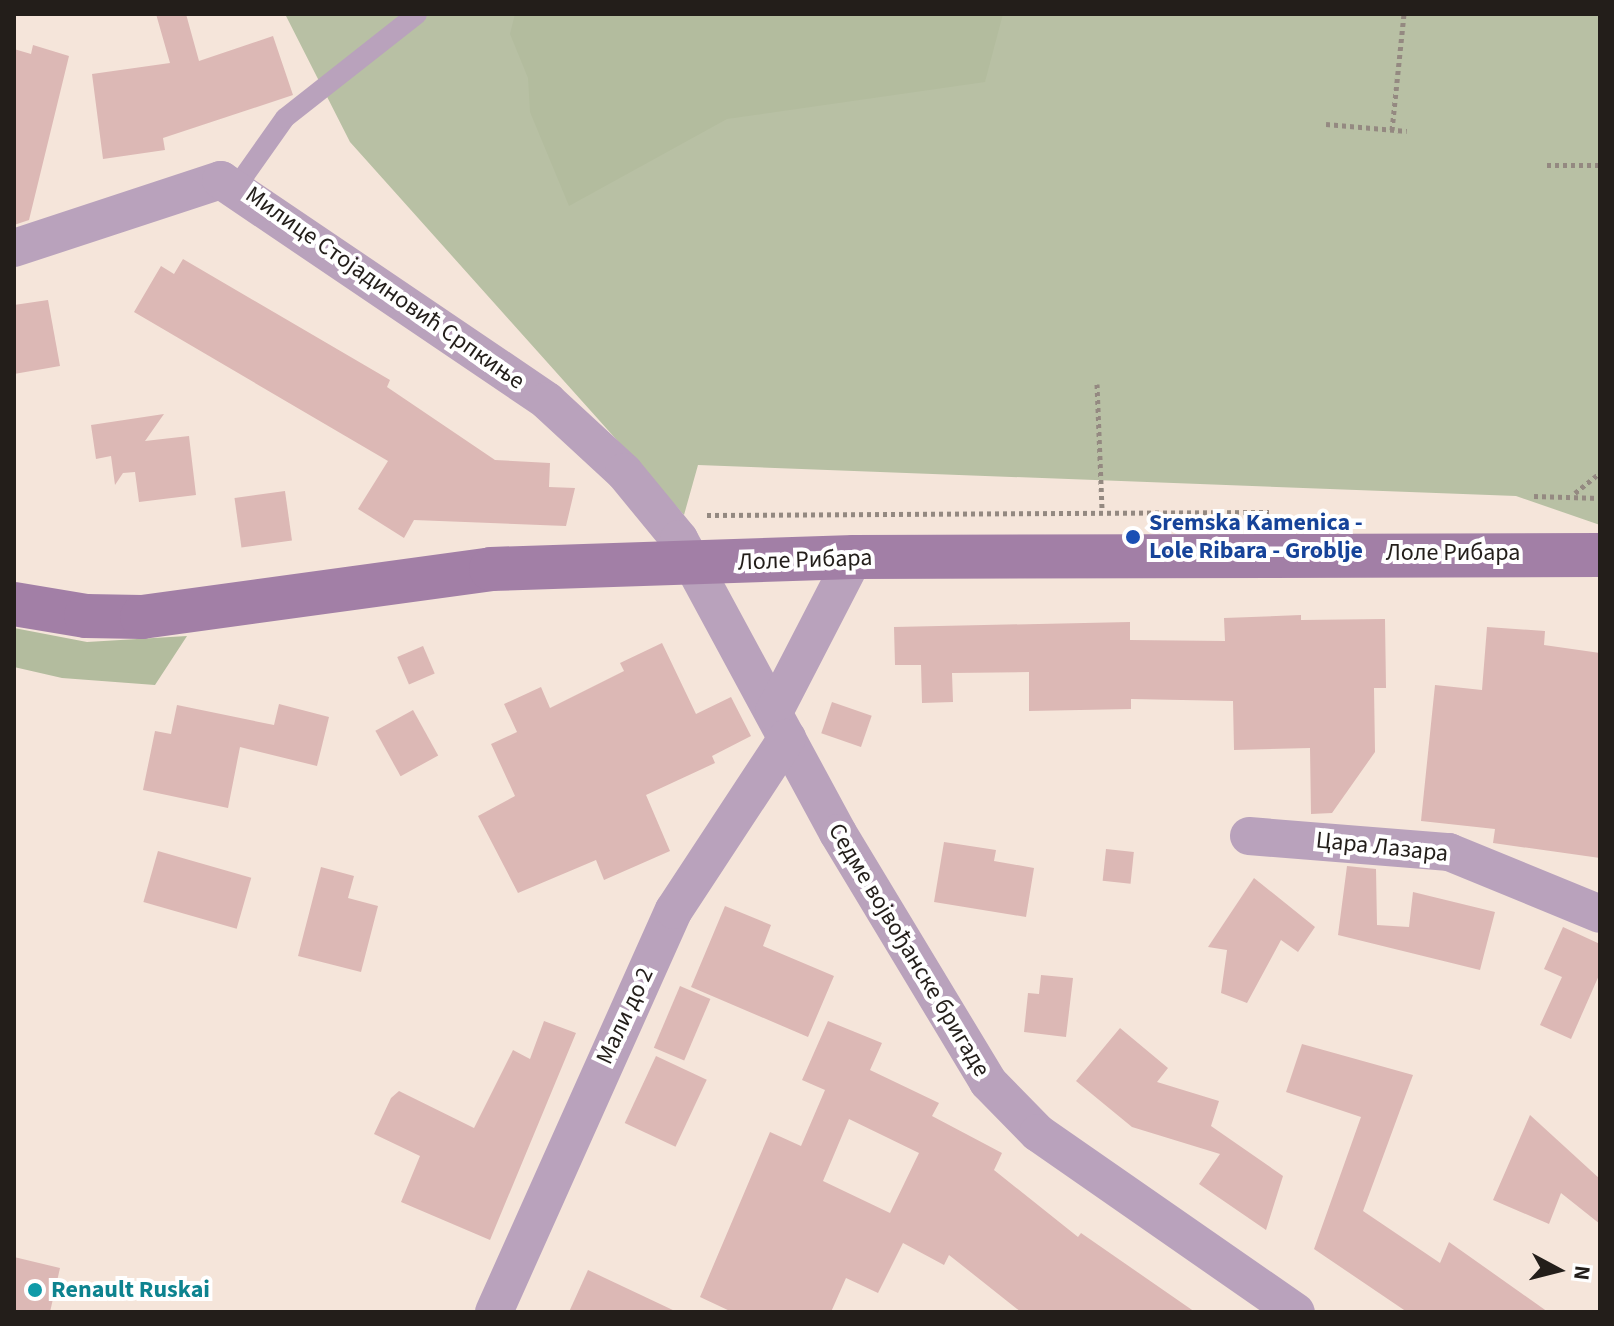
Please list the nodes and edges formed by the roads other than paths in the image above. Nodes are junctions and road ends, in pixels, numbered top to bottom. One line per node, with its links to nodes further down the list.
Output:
1 (417, 14): 2 (lane)
2 (237, 186): 3 (street, Милице Стојадиновић Српкиње); 6 (street, Милице Стојадиновић Српкиње)
3 (14, 248)
4 (1600, 555): 5 (street, Лоле Рибара)
5 (854, 557): 6 (street, Лоле Рибара); 8 (street, Мали до 2)
6 (693, 563): 7 (street, Лоле Рибара); 8 (street, Седме војвођанске бригаде)
7 (14, 604)
8 (781, 725): 11 (street, Мали до 2); 12 (street, Седме војвођанске бригаде)
9 (1249, 836): 10 (street, Цара Лазара)
10 (1600, 914)
11 (494, 1312)
12 (1296, 1312)

